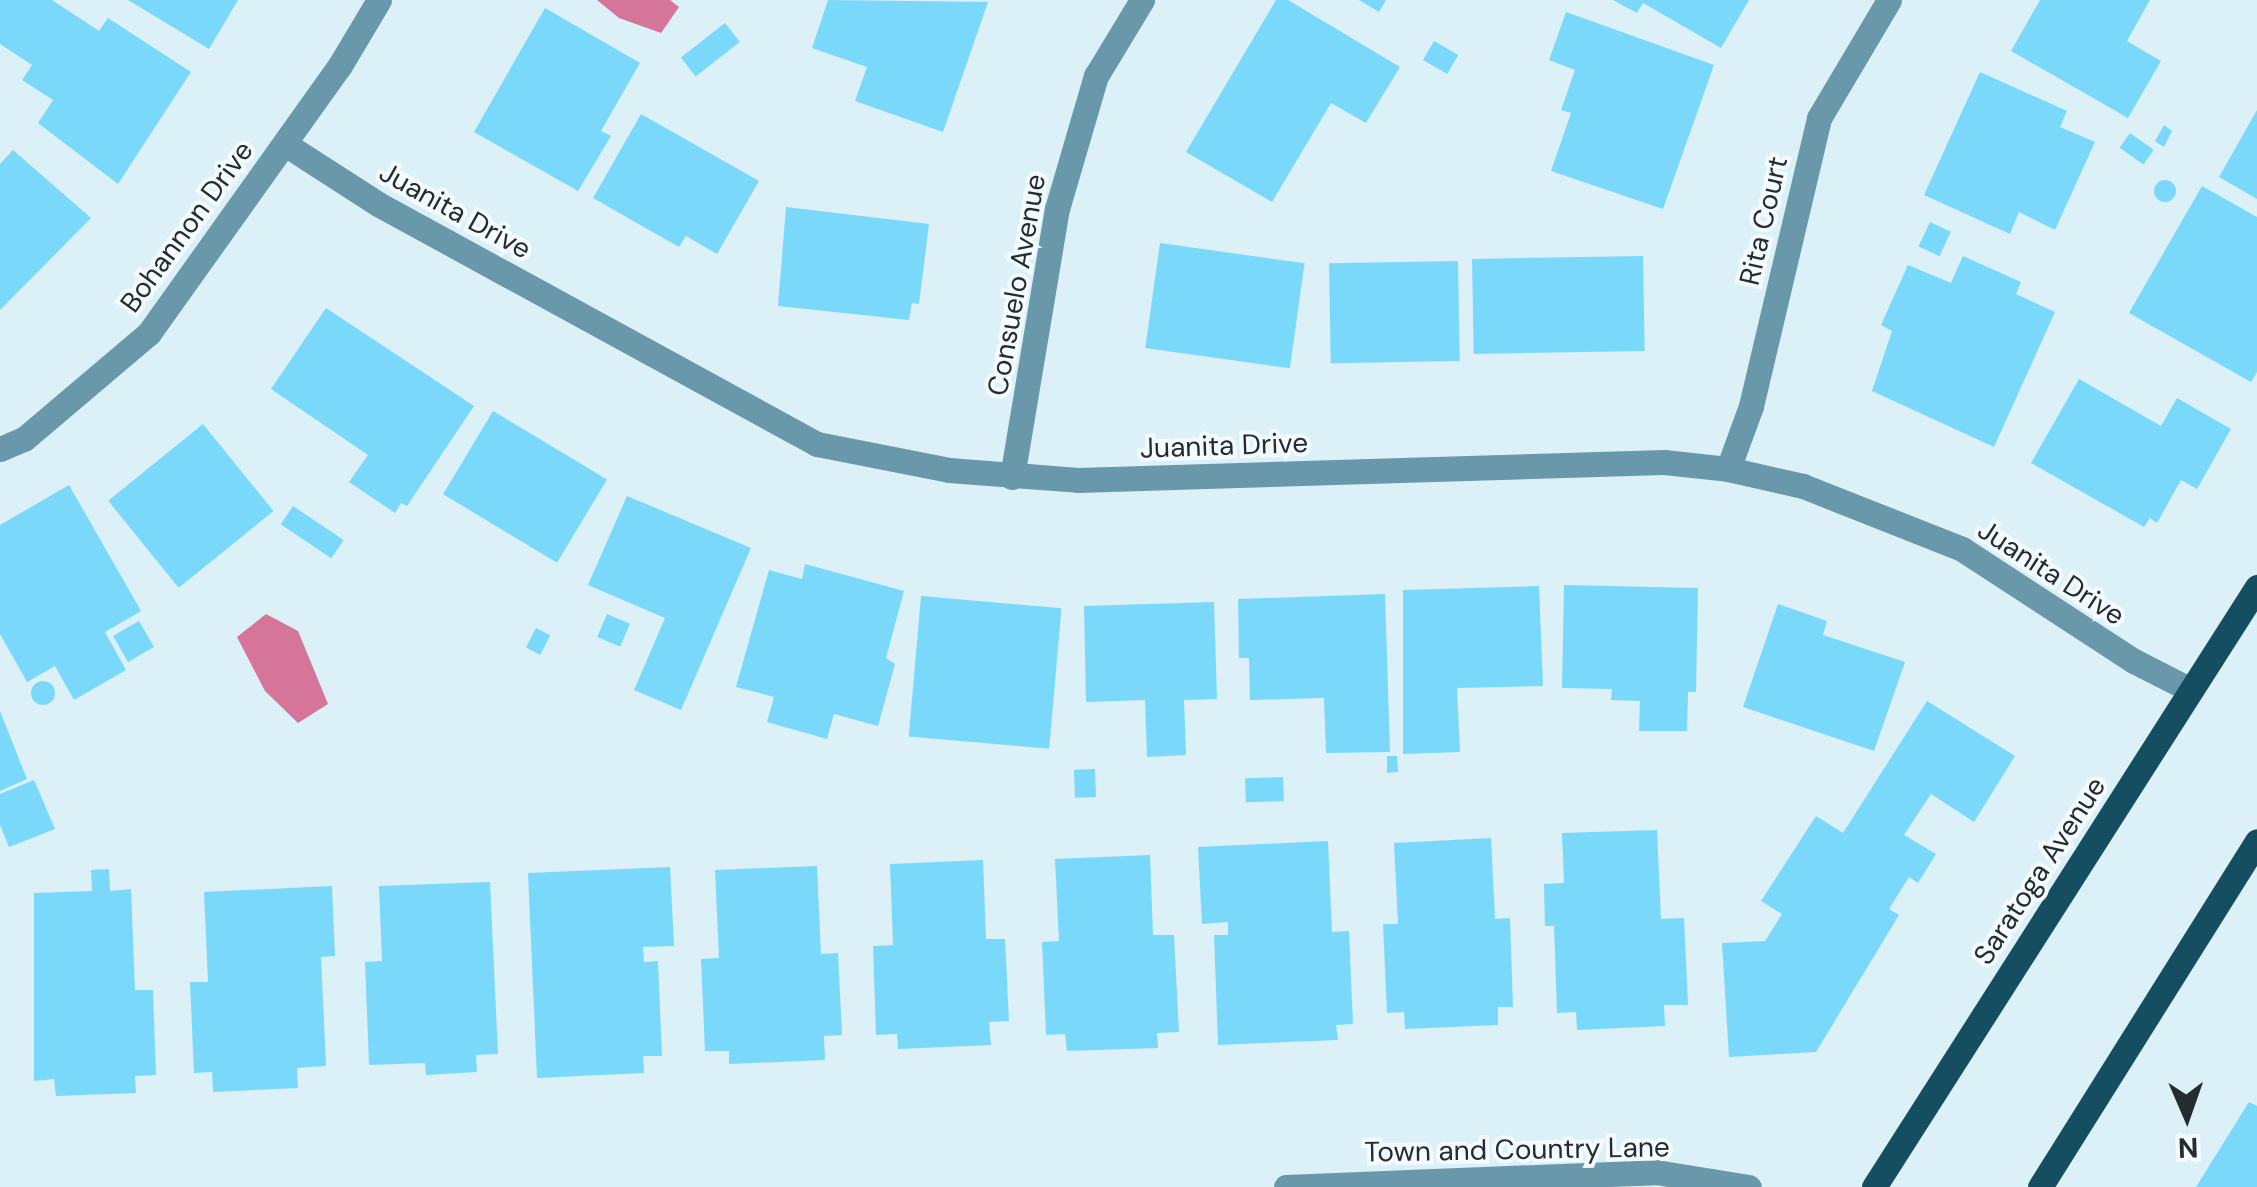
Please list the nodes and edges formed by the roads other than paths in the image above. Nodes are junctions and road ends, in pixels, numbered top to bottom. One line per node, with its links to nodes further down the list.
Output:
1 (379, 0): 4 (street, Bohannon Drive)
2 (1142, 0): 7 (street, Consuelo Avenue)
3 (1889, 0): 6 (street, Rita Court)
4 (285, 144): 5 (street, Bohannon Drive); 7 (street, Juanita Drive)
5 (0, 449)
6 (1728, 469): 7 (street, Juanita Drive); 9 (street, Juanita Drive)
7 (1012, 476)
8 (2257, 587): 9 (main road, Saratoga Avenue)
9 (2191, 690): 13 (main road, Saratoga Avenue)
10 (2257, 841): 14 (main road)
11 (1286, 1187): 12 (street, Town and Country Lane)
12 (1750, 1187)
13 (1874, 1187)
14 (2040, 1187)

